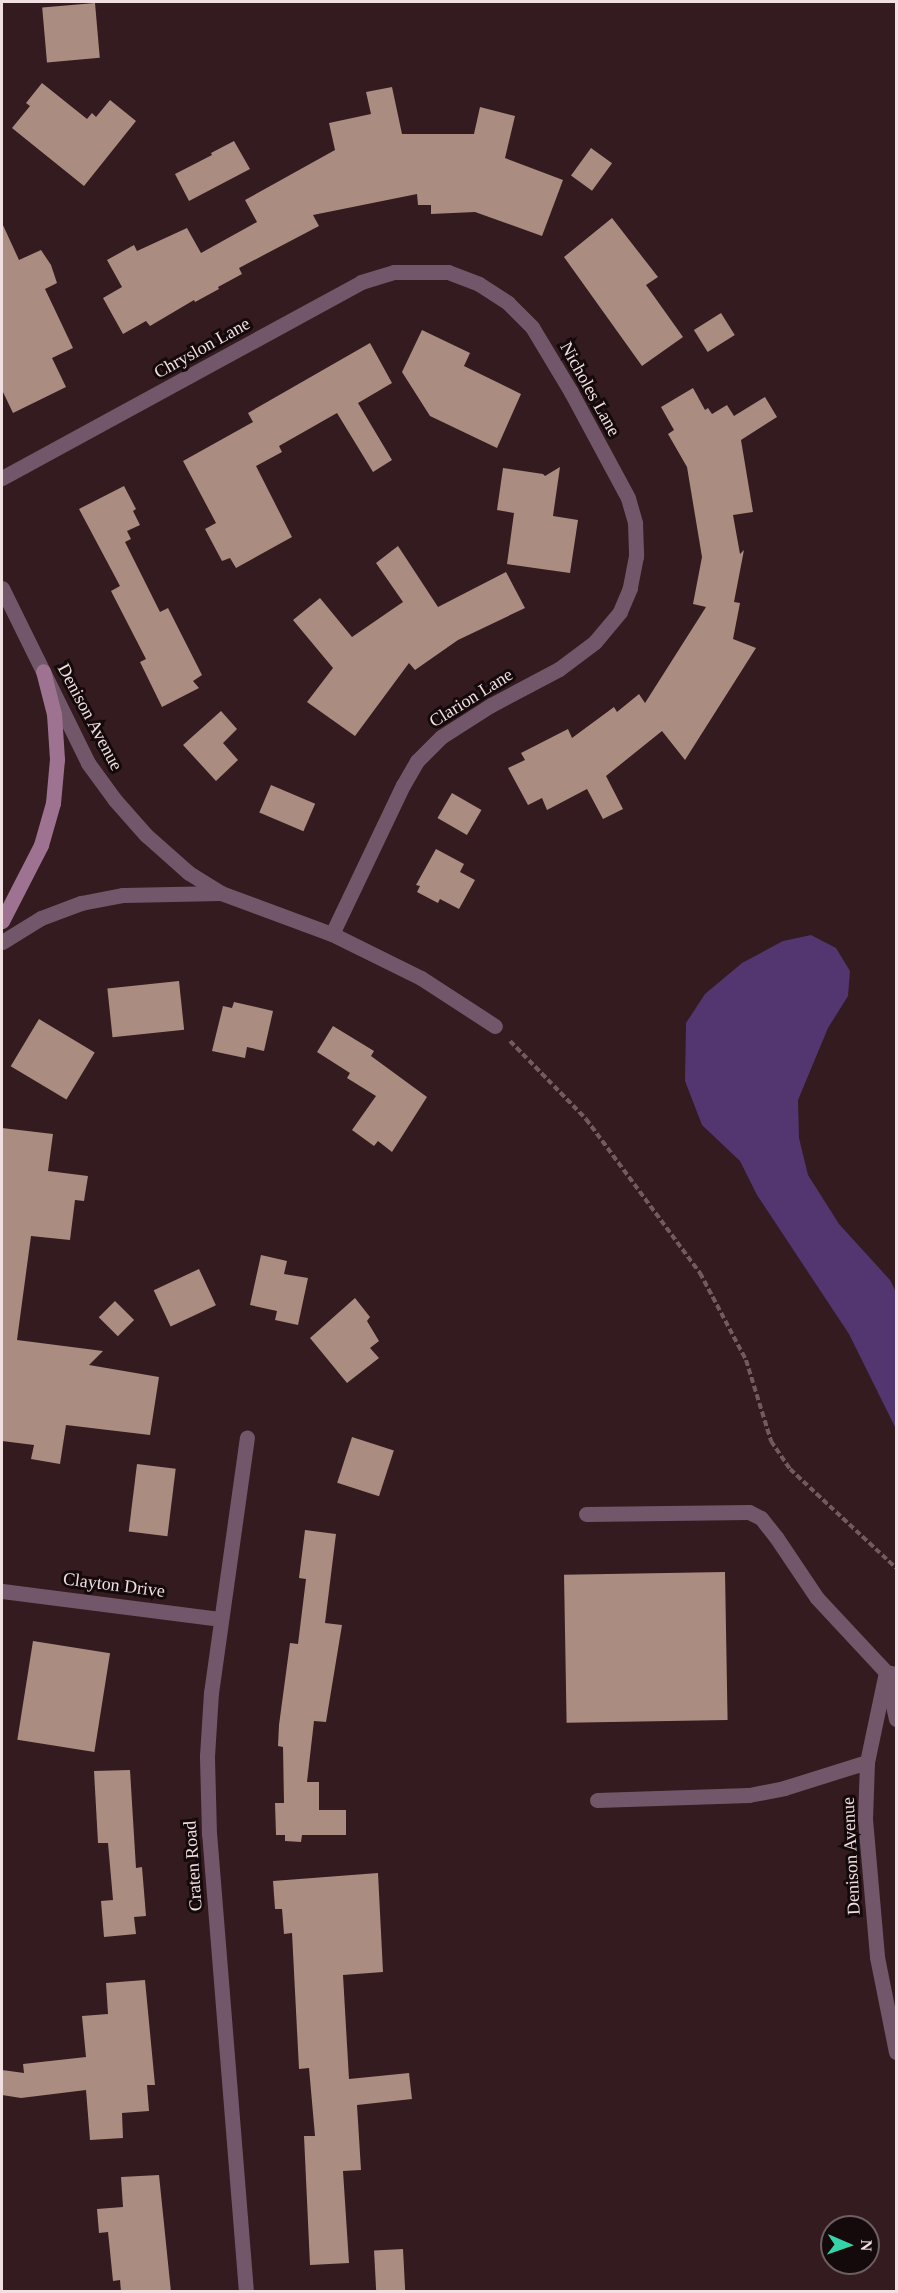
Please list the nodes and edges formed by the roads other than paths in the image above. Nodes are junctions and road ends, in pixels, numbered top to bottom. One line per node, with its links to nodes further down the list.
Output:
1 (428, 270): 2 (street, Chryslon Lane); 4 (street, Nicholes Lane)
2 (2, 478)
3 (2, 588): 5 (street, Denison Avenue)
4 (630, 588): 8 (street, Clarion Lane)
5 (43, 671): 6 (street, Denison Avenue); 7 (street)
6 (221, 893): 8 (street, Denison Avenue); 9 (street, Denison Avenue)
7 (2, 921)
8 (333, 934): 10 (street, Denison Avenue)
9 (2, 942)
10 (495, 1026)
11 (247, 1438): 14 (street, Craten Road)
12 (585, 1514): 15 (street)
13 (2, 1591): 14 (street, Clayton Drive)
14 (221, 1619): 20 (street, Craten Road)
15 (891, 1673): 16 (street); 17 (street, Denison Avenue)
16 (897, 1719)
17 (867, 1762): 18 (street); 19 (street, Denison Avenue)
18 (597, 1800)
19 (897, 2052)
20 (246, 2292)

